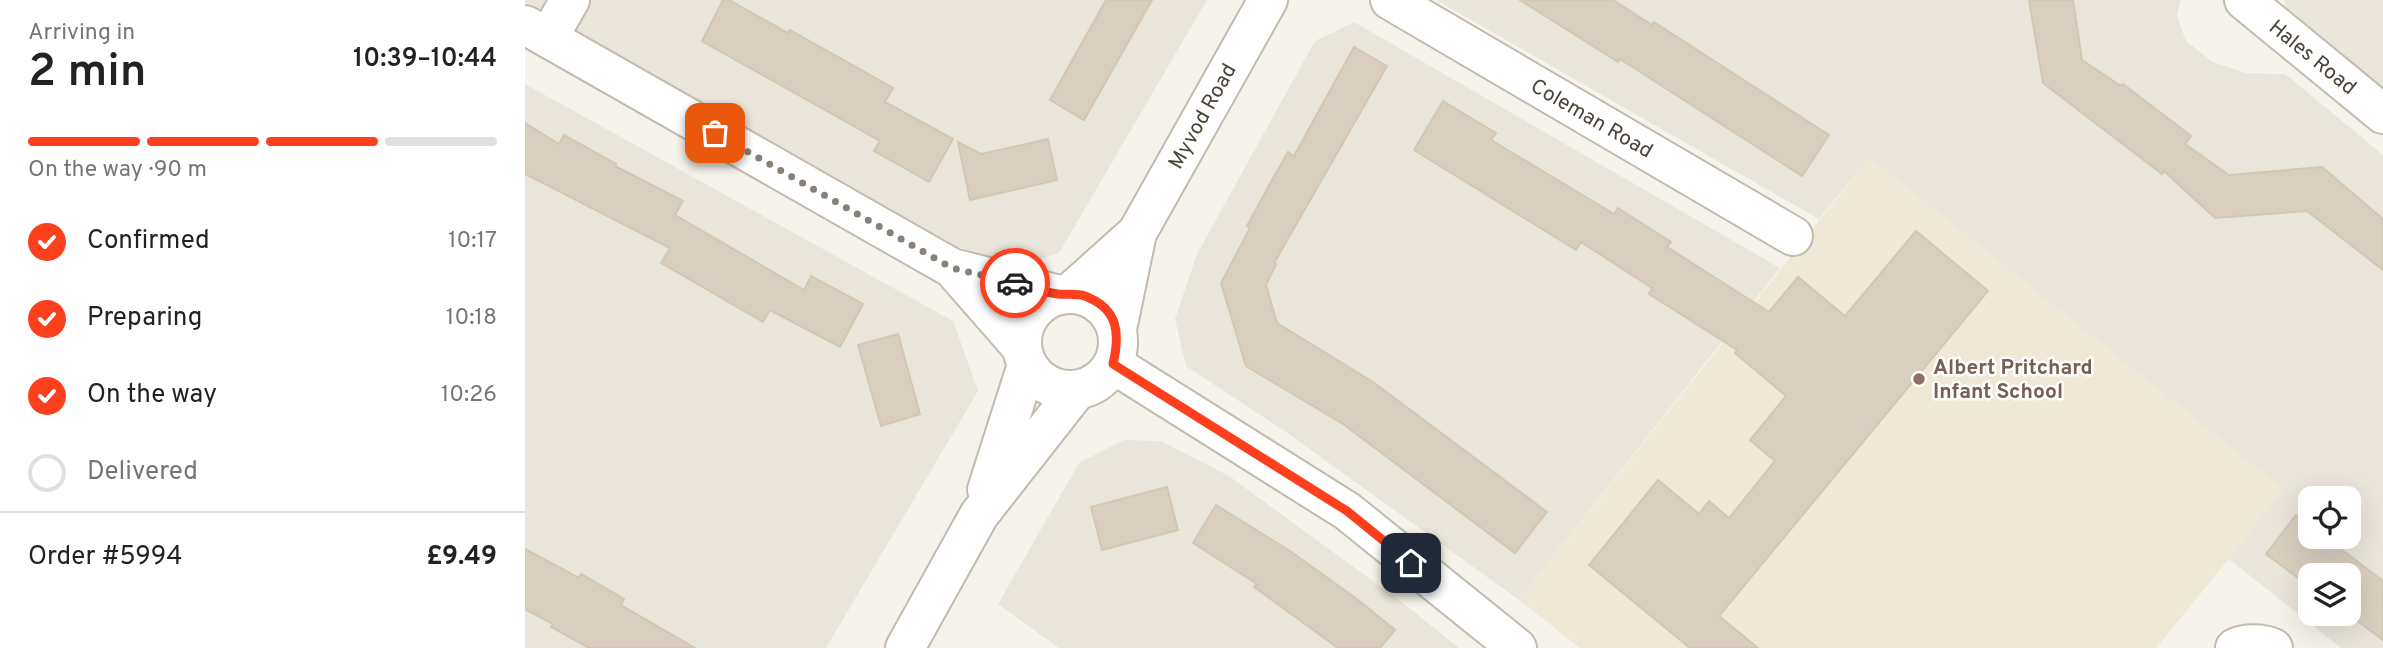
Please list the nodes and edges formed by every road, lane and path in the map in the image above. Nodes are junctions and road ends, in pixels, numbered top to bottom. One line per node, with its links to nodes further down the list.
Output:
1 (570, 0): 5 (street)
2 (1268, 0): 7 (street, Myvod Road)
3 (1390, 0): 8 (street, Coleman Road)
4 (2244, 0): 6 (street, Hales Road)
5 (537, 32): 9 (street)
6 (2383, 114)
7 (1137, 233): 10 (street, Myvod Road); 11 (street, Myvod Road)
8 (1793, 236)
9 (952, 268): 10 (street); 12 (street)
10 (1065, 294): 11 (street); 12 (street)
11 (1115, 346): 13 (street); 16 (street)
12 (1025, 357): 13 (street); 14 (street)
13 (1077, 390): 14 (street)
14 (979, 515): 15 (street)
15 (905, 646)
16 (1517, 648)
17 (2235, 648): 18 (street)
18 (2273, 648)

